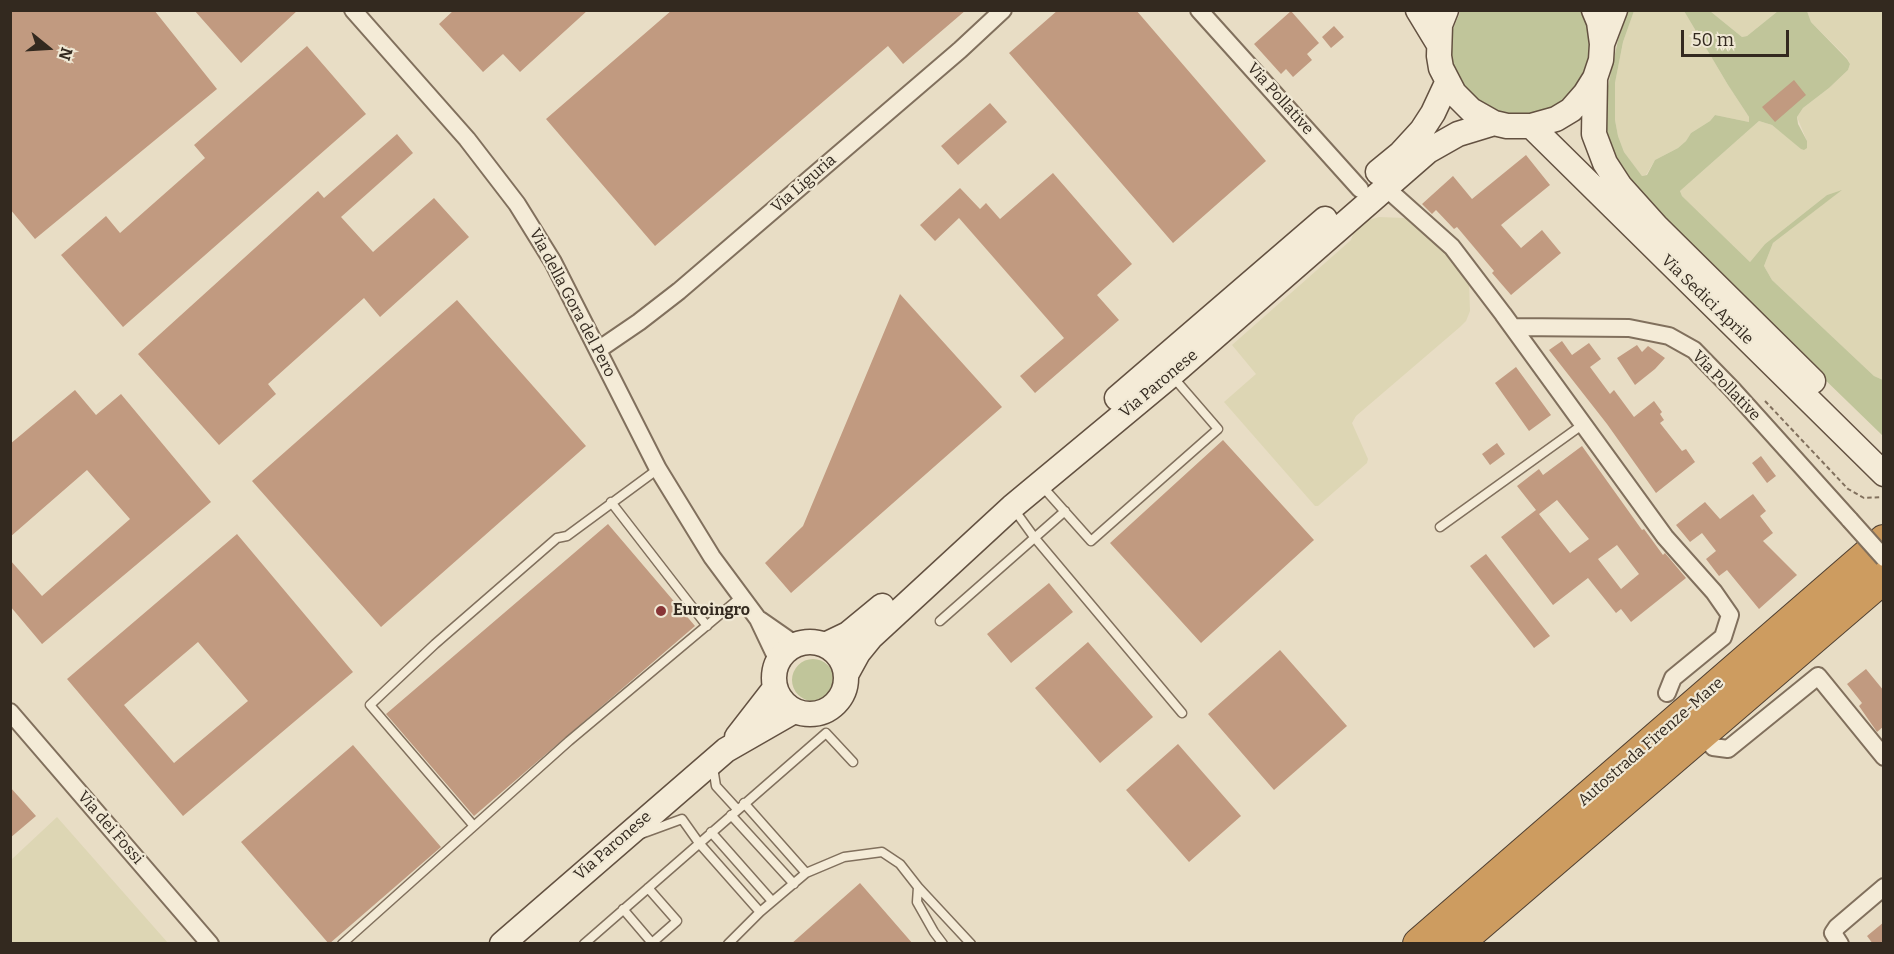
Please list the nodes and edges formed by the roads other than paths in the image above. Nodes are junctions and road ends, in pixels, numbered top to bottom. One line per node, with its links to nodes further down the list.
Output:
1 (353, 10): 17 (street, Via della Gora del Pero)
2 (1003, 10): 17 (street, Via Liguria)
3 (1199, 10): 15 (street, Via Pollative)
4 (1418, 10): 8 (main road, Via Sedici Aprile)
5 (1446, 10): 8 (main road, Via Sedici Aprile)
6 (1594, 10): 9 (main road, Via Sedici Aprile)
7 (1615, 10): 9 (main road)
8 (1438, 43): 11 (main road, Via Sedici Aprile)
9 (1602, 44): 10 (main road, Via Sedici Aprile)
10 (1595, 78): 13 (main road, Via Sedici Aprile); 20 (main road, Via Sedici Aprile)
11 (1447, 83): 12 (main road, Via Sedici Aprile); 15 (main road, Via Paronese)
12 (1494, 123): 13 (main road, Via Sedici Aprile); 14 (main road, Via Paronese)
13 (1532, 126): 22 (main road, Via Sedici Aprile)
14 (1386, 188): 16 (street); 18 (main road, Via Paronese)
15 (1359, 189): 37 (main road, Via Paronese)
16 (1513, 327): 19 (street); 30 (street, Via Pollative, bridge)
17 (598, 350): 21 (street, Via della Gora del Pero)
18 (1171, 375): 23 (main road, Via Paronese); 26 (lane)
19 (1582, 425): 27 (lane); 41 (street)
20 (1884, 450)
21 (658, 469): 24 (lane); 32 (street, Via della Gora del Pero)
22 (1884, 474)
23 (1040, 484): 25 (main road, Via Paronese); 26 (lane)
24 (611, 502): 35 (lane); 50 (lane)
25 (1012, 507): 28 (lane); 39 (main road, Via Paronese)
26 (1065, 511): 28 (lane)
27 (1440, 527)
28 (1034, 537): 34 (lane); 44 (lane)
29 (1884, 541): 69 (highway, Autostrada Firenze-Mare)
30 (1884, 558)
31 (1884, 577): 70 (highway, Autostrada Firenze-Mare)
32 (742, 597): 33 (street, Via della Gora del Pero); 35 (lane)
33 (758, 619): 36 (street, Via della Gora del Pero); 38 (street, Via della Gora del Pero)
34 (940, 621)
35 (707, 626): 50 (lane)
36 (796, 645): 37 (main road, Via Paronese); 38 (main road)
37 (825, 645): 39 (main road)
38 (778, 661): 40 (main road)
39 (847, 673): 42 (main road, Via Paronese)
40 (775, 688): 42 (main road); 46 (main road, Via Paronese)
41 (1667, 693)
42 (794, 711): 46 (main road, Via Paronese)
43 (10, 712): 62 (street, Via dei Fossi)
44 (1182, 713)
45 (1713, 747): 47 (street)
46 (719, 756): 49 (lane); 52 (main road, Via Paronese)
47 (1884, 757)
48 (853, 762): 49 (lane)
49 (737, 809): 51 (lane); 54 (lane); 55 (lane)
50 (473, 825): 63 (lane)
51 (711, 832): 53 (lane); 59 (lane)
52 (617, 843): 53 (lane); 64 (main road, Via Paronese)
53 (699, 843): 58 (lane); 61 (lane)
54 (806, 873): 55 (lane); 56 (lane)
55 (794, 884): 59 (lane)
56 (918, 887): 67 (lane); 68 (lane)
57 (1884, 887): 71 (street)
58 (648, 888): 60 (lane); 60 (lane)
59 (772, 901): 61 (lane)
60 (623, 909): 65 (lane)
61 (760, 912): 66 (lane)
62 (210, 944)
63 (342, 944)
64 (502, 944)
65 (584, 944)
66 (728, 944)
67 (943, 944)
68 (971, 944)
69 (1419, 944)
70 (1456, 944)
71 (1840, 944)

